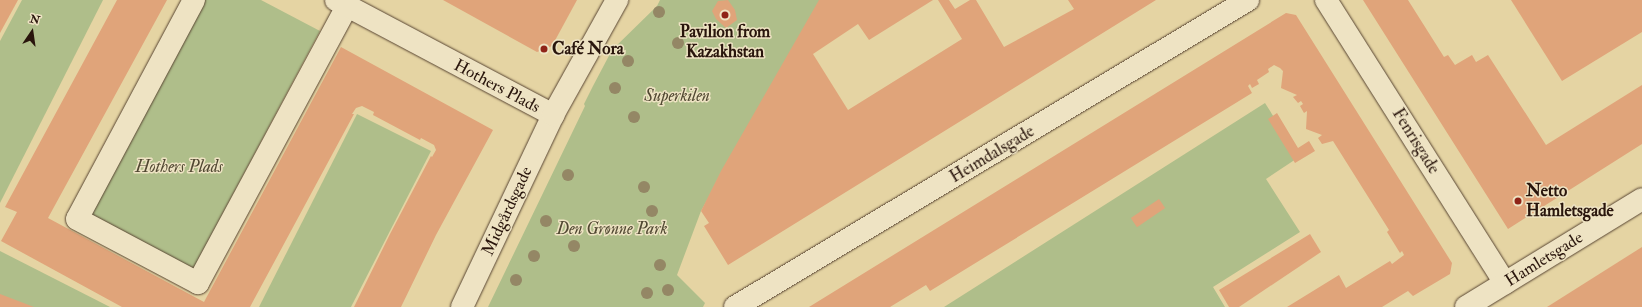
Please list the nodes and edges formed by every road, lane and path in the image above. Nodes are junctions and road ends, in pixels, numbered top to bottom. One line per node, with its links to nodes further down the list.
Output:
1 (194, 0): 5 (street, Hothers Plads)
2 (617, 0): 6 (street, Hothers Plads)
3 (1248, 0): 10 (street, Heimdalsgade)
4 (1326, 0): 8 (street, Fenrisgade)
5 (341, 3): 6 (street, Hothers Plads)
6 (553, 115): 9 (street, Midgårdsgade)
7 (1642, 199): 8 (street, Hamletsgade)
8 (1505, 283): 11 (street, Hamletsgade)
9 (462, 307)
10 (735, 307)
11 (1466, 307)

